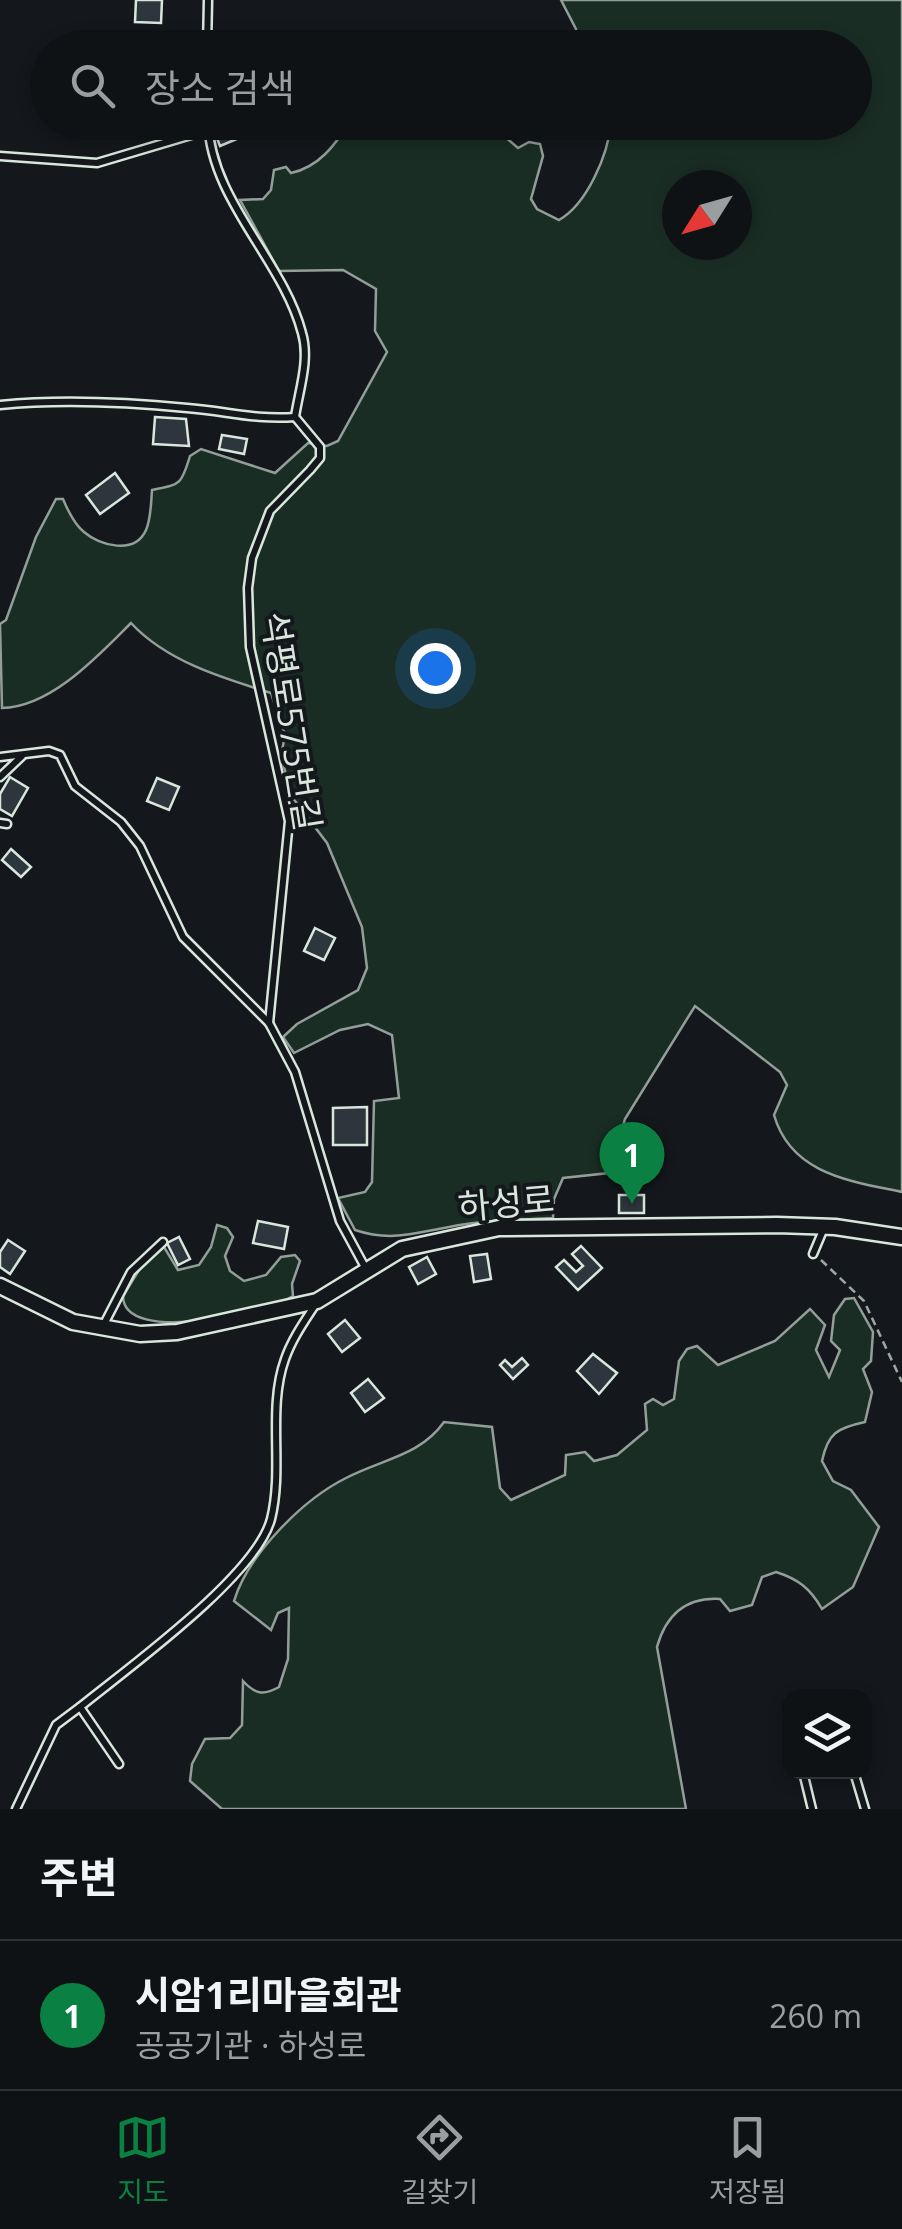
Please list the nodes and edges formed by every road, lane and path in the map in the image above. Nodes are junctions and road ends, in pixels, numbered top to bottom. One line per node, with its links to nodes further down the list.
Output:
1 (208, 0): 2 (lane)
2 (207, 30)
3 (166, 140): 5 (lane)
4 (213, 140): 7 (lane)
5 (0, 156)
6 (0, 404): 7 (lane)
7 (295, 417): 11 (lane, 석평로575번길)
8 (23, 755): 9 (lane); 10 (lane); 11 (lane)
9 (0, 757)
10 (0, 777)
11 (269, 1022): 16 (lane)
12 (824, 1227): 13 (street, 하성로); 15 (lane); 16 (street, 하성로)
13 (902, 1237)
14 (163, 1242): 19 (lane)
15 (813, 1254): 20 (path)
16 (367, 1270): 18 (street, 하성로)
17 (0, 1286): 19 (street, 하성로)
18 (317, 1301): 19 (street, 하성로); 21 (lane, 하성로)
19 (102, 1329)
20 (902, 1382)
21 (80, 1707): 22 (lane); 25 (lane, 하성로)
22 (118, 1764)
23 (806, 1779): 26 (lane)
24 (856, 1779): 27 (lane)
25 (16, 1809)
26 (812, 1809)
27 (865, 1809)

